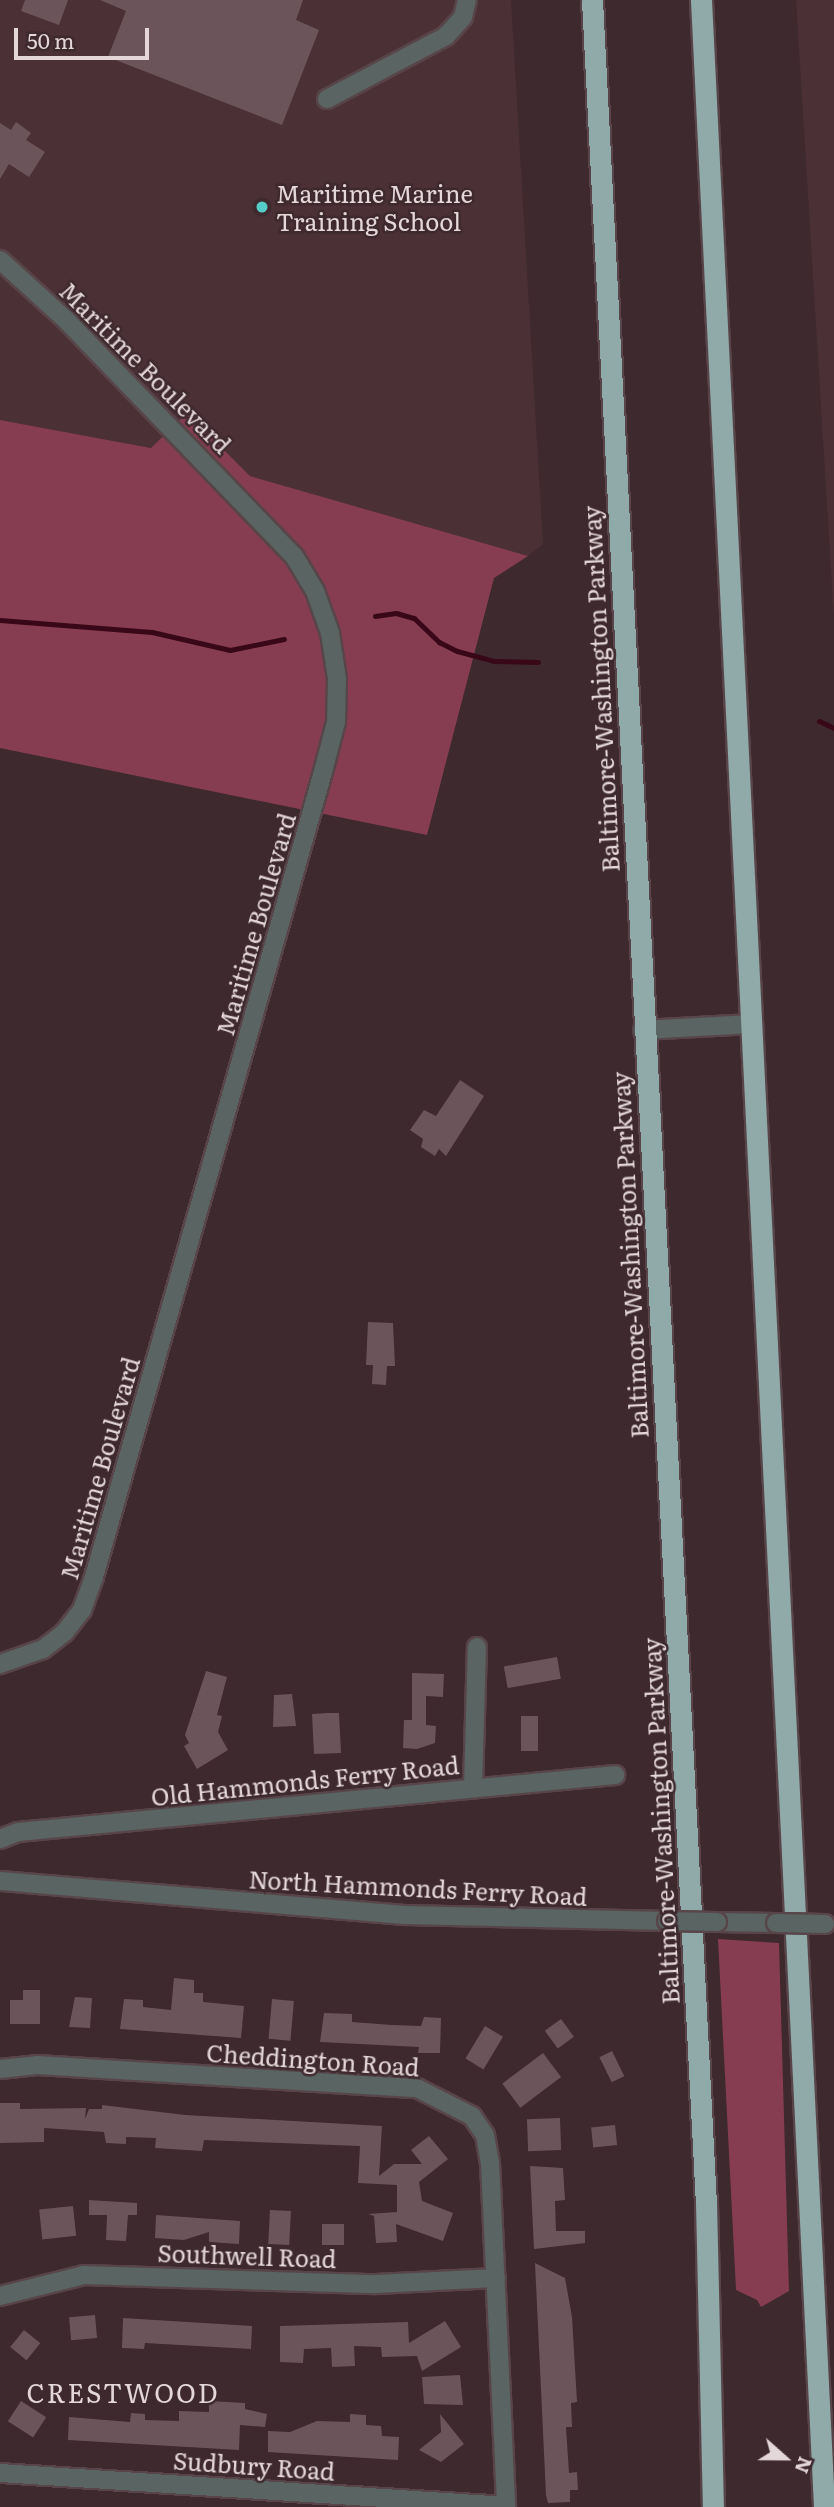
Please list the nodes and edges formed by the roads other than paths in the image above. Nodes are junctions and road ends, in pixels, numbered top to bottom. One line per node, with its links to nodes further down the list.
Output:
1 (467, 0): 4 (street)
2 (592, 0): 7 (highway, Baltimore-Washington Parkway)
3 (701, 0): 6 (highway)
4 (327, 99)
5 (0, 260): 9 (street, Maritime Boulevard)
6 (752, 1024): 7 (street); 18 (highway)
7 (643, 1030): 21 (highway, Baltimore-Washington Parkway)
8 (477, 1647): 11 (street)
9 (0, 1664)
10 (615, 1776): 11 (street, Old Hammonds Ferry Road)
11 (473, 1788): 12 (street, Old Hammonds Ferry Road)
12 (0, 1839)
13 (0, 1881): 14 (street, North Hammonds Ferry Road, bridge)
14 (830, 1924)
15 (0, 2069): 16 (street, Cheddington Road)
16 (496, 2278): 17 (street, Southwell Road); 20 (street, Cheddington Road)
17 (0, 2296)
18 (821, 2461): 22 (highway); 23 (highway)
19 (0, 2473): 20 (street, Sudbury Road)
20 (506, 2506)
21 (711, 2507)
22 (824, 2507)
23 (832, 2507)

